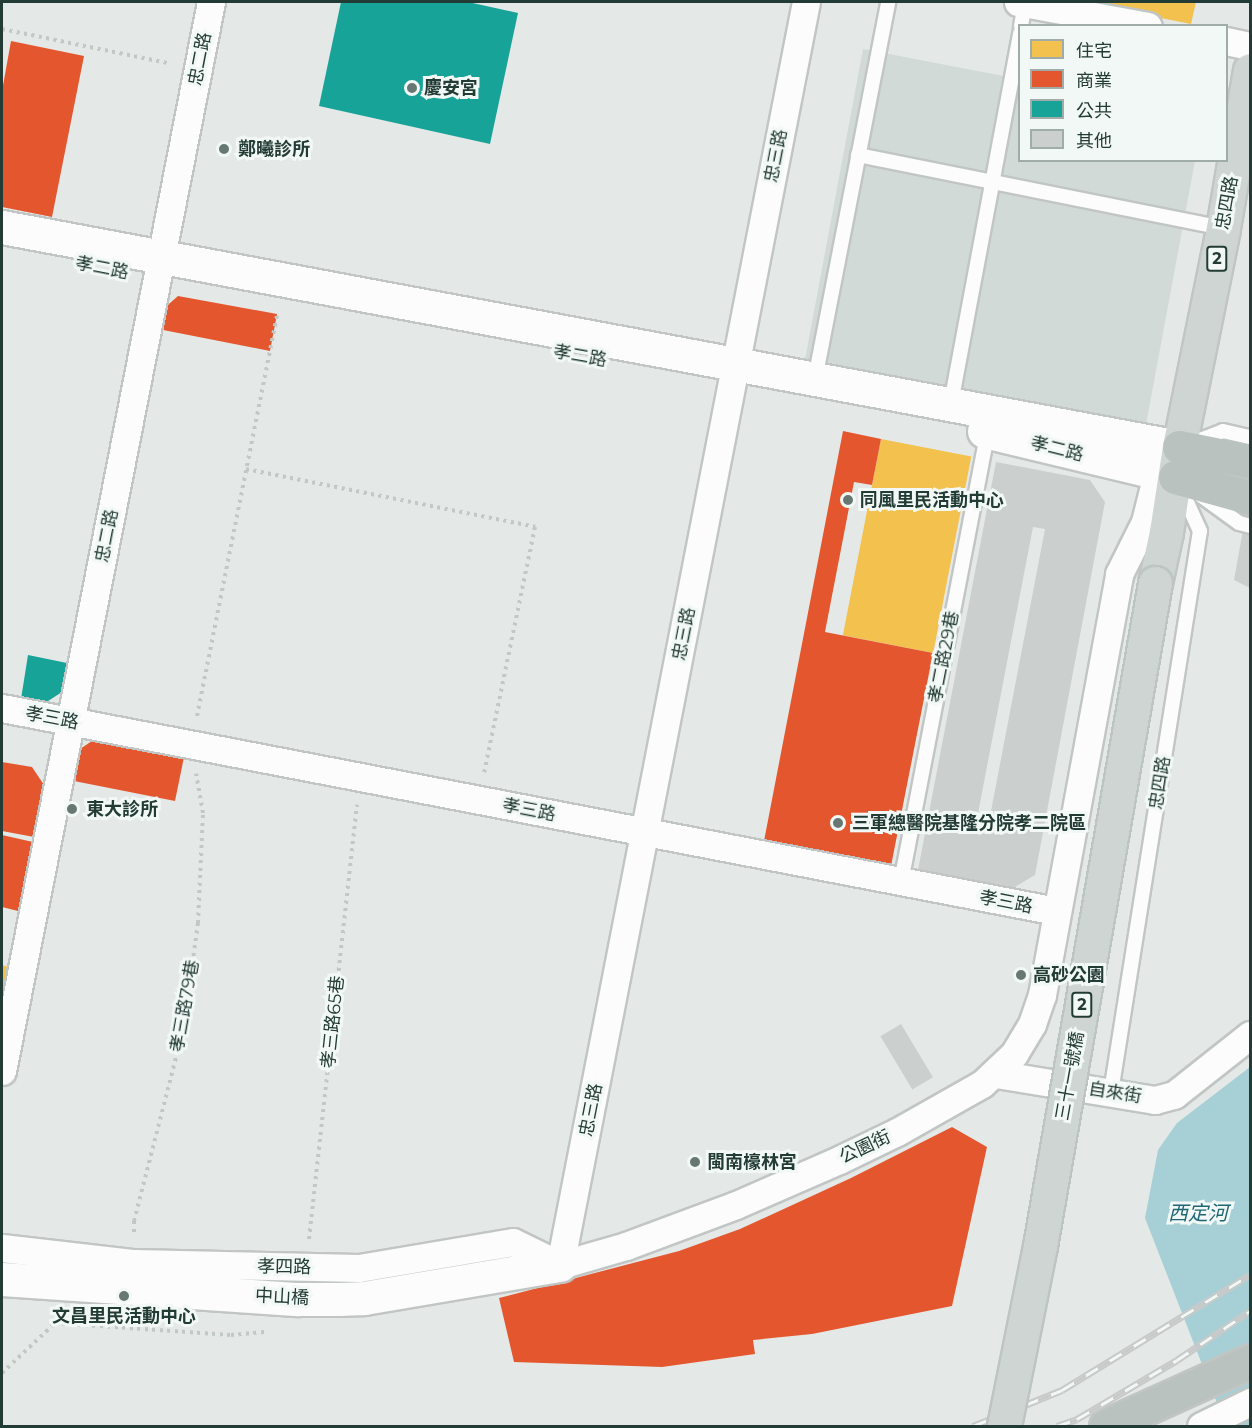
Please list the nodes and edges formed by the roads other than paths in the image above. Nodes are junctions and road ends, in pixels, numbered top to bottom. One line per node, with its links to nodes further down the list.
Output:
1 (211, 2): 15 (street, 忠二路)
2 (806, 2): 16 (street, 忠三路)
3 (888, 2): 10 (lane)
4 (1021, 10): 5 (street)
5 (1132, 24)
6 (1228, 41): 8 (street)
7 (1018, 44): 11 (lane)
8 (1251, 46)
9 (1251, 70): 13 (main road, 忠四路 / 2)
10 (858, 155): 11 (lane); 17 (lane)
11 (992, 182): 13 (lane); 18 (lane)
12 (2, 227): 15 (street, 孝二路)
13 (1223, 228): 22 (main road, 忠四路 / 2)
14 (2, 248): 15 (street, 孝二路)
15 (160, 268): 16 (street, 孝二路); 16 (street, 孝二路); 26 (street, 忠二路)
16 (735, 374): 17 (street); 19 (street, 孝二路); 27 (street, 忠三路)
17 (815, 379): 18 (street)
18 (951, 403): 22 (street)
19 (988, 432): 22 (street, 孝二路); 28 (lane, 孝二路29巷)
20 (1251, 437): 22 (lane)
21 (1251, 461): 22 (highway)
22 (1171, 466): 23 (highway); 24 (main road, 忠四路 / 2); 29 (street, 忠四路); 33 (lane, 忠四路)
23 (1248, 507)
24 (1155, 583): 42 (main road, 三十一號橋 / 2, bridge)
25 (2, 708): 26 (street, 孝三路)
26 (70, 722): 27 (street, 孝三路); 31 (street, 忠二路)
27 (645, 832): 28 (street, 孝三路); 35 (street, 忠三路)
28 (901, 882): 29 (street, 孝三路)
29 (1056, 911): 32 (street, 公園街)
30 (1251, 1035): 33 (street, 自來街)
31 (2, 1071)
32 (996, 1074): 33 (street, 自來街); 35 (street, 公園街)
33 (1112, 1092)
34 (2, 1248): 35 (street, 孝四路)
35 (560, 1265): 36 (street, 中山橋)
36 (2, 1279)
37 (1251, 1344): 39 (highway)
38 (1251, 1361): 39 (highway)
39 (1166, 1401): 43 (highway)
40 (1251, 1402): 41 (street)
41 (1206, 1424)
42 (1004, 1426)
43 (1106, 1426)

